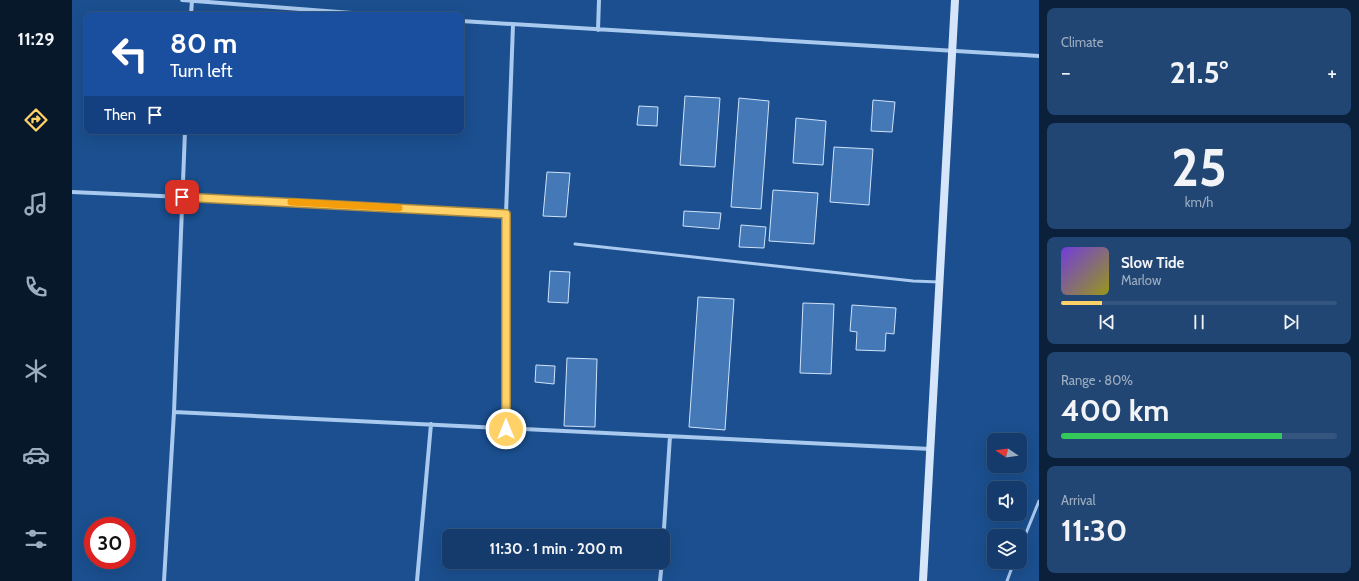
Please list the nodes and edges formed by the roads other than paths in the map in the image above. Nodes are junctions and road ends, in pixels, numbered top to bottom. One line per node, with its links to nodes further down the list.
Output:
1 (182, 0): 2 (street)
2 (192, 0): 5 (street); 6 (street)
3 (599, 0): 9 (street)
4 (955, 0): 10 (main road)
5 (191, 12)
6 (341, 12)
7 (464, 21): 8 (street)
8 (513, 25): 9 (street); 15 (street)
9 (598, 30): 10 (street)
10 (952, 51): 11 (street); 17 (main road)
11 (1039, 56)
12 (185, 134): 14 (street)
13 (72, 192): 14 (street)
14 (182, 197): 15 (street); 18 (street)
15 (506, 214): 20 (street)
16 (575, 244): 17 (lane)
17 (939, 282): 22 (main road)
18 (174, 412): 19 (street); 28 (street)
19 (430, 424): 20 (street); 29 (street)
20 (506, 429): 21 (street)
21 (670, 436): 22 (street); 24 (street)
22 (932, 449): 31 (main road)
23 (1039, 501): 25 (lane)
24 (664, 529)
25 (1027, 531)
26 (661, 569): 30 (street)
27 (1011, 569): 32 (lane)
28 (164, 581)
29 (417, 581)
30 (660, 581)
31 (923, 581)
32 (1007, 581)

